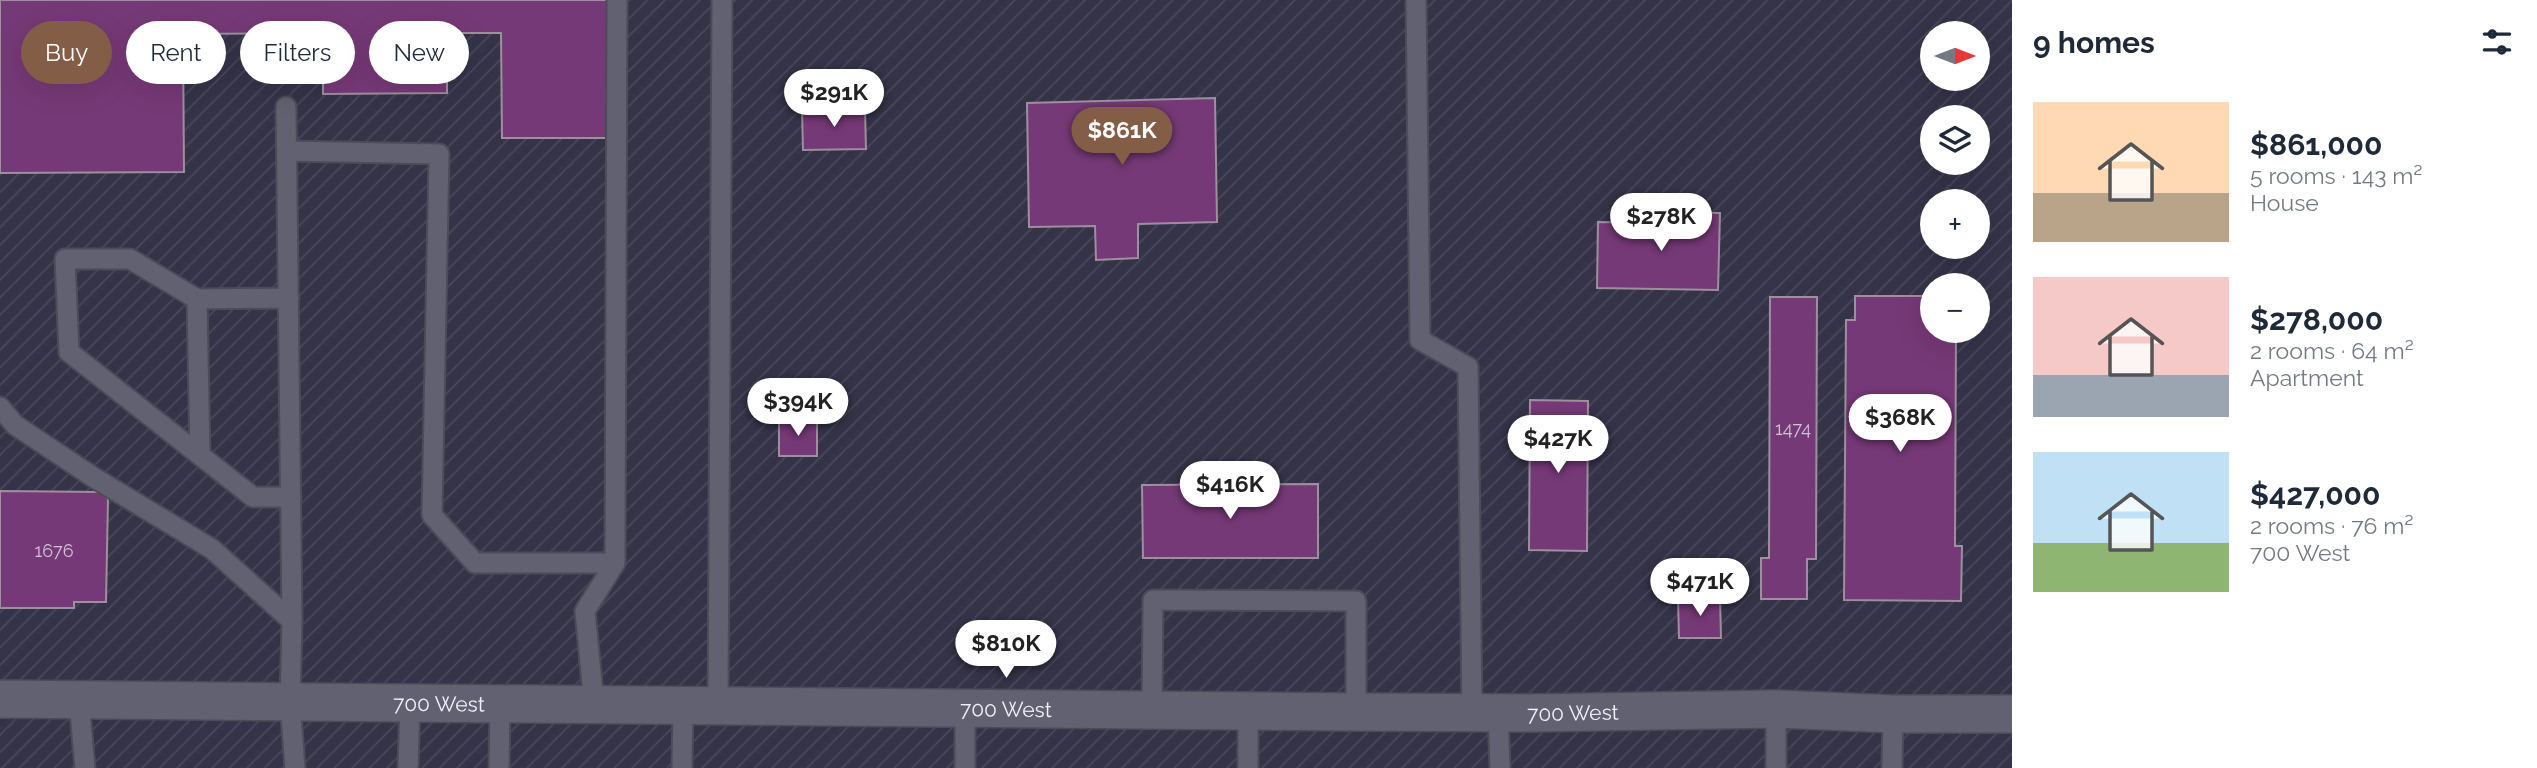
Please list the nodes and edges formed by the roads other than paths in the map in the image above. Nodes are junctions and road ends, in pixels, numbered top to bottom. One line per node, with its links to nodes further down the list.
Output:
1 (617, 0): 11 (lane)
2 (722, 0): 19 (lane)
3 (1416, 0): 25 (lane)
4 (286, 107): 5 (lane)
5 (287, 151): 6 (lane); 11 (lane)
6 (289, 298): 7 (lane); 10 (lane)
7 (197, 299): 9 (lane); 9 (lane)
8 (0, 407): 12 (lane)
9 (200, 455): 10 (lane)
10 (291, 497): 12 (lane)
11 (615, 563): 18 (lane)
12 (292, 621): 15 (lane)
13 (0, 699): 14 (street, 700 West)
14 (79, 700): 15 (street, 700 West); 28 (lane)
15 (290, 702): 16 (street, 700 West); 29 (lane)
16 (410, 703): 17 (street, 700 West); 30 (lane)
17 (500, 704): 18 (street, 700 West); 31 (lane)
18 (594, 704): 19 (street, 700 West)
19 (700, 705): 20 (street, 700 West); 32 (lane)
20 (965, 708): 22 (street, 700 West); 33 (lane)
21 (1776, 709): 25 (street, 700 West); 26 (street, 700 West); 36 (lane)
22 (1152, 710): 23 (street, 700 West); 24 (lane)
23 (1248, 711): 24 (street, 700 West); 34 (lane)
24 (1356, 712): 25 (street, 700 West)
25 (1485, 712): 35 (lane)
26 (1893, 714): 27 (street, 700 West); 37 (lane)
27 (2012, 714)
28 (85, 768)
29 (295, 768)
30 (408, 768)
31 (499, 768)
32 (682, 768)
33 (965, 768)
34 (1248, 768)
35 (1500, 768)
36 (1776, 768)
37 (1892, 768)

